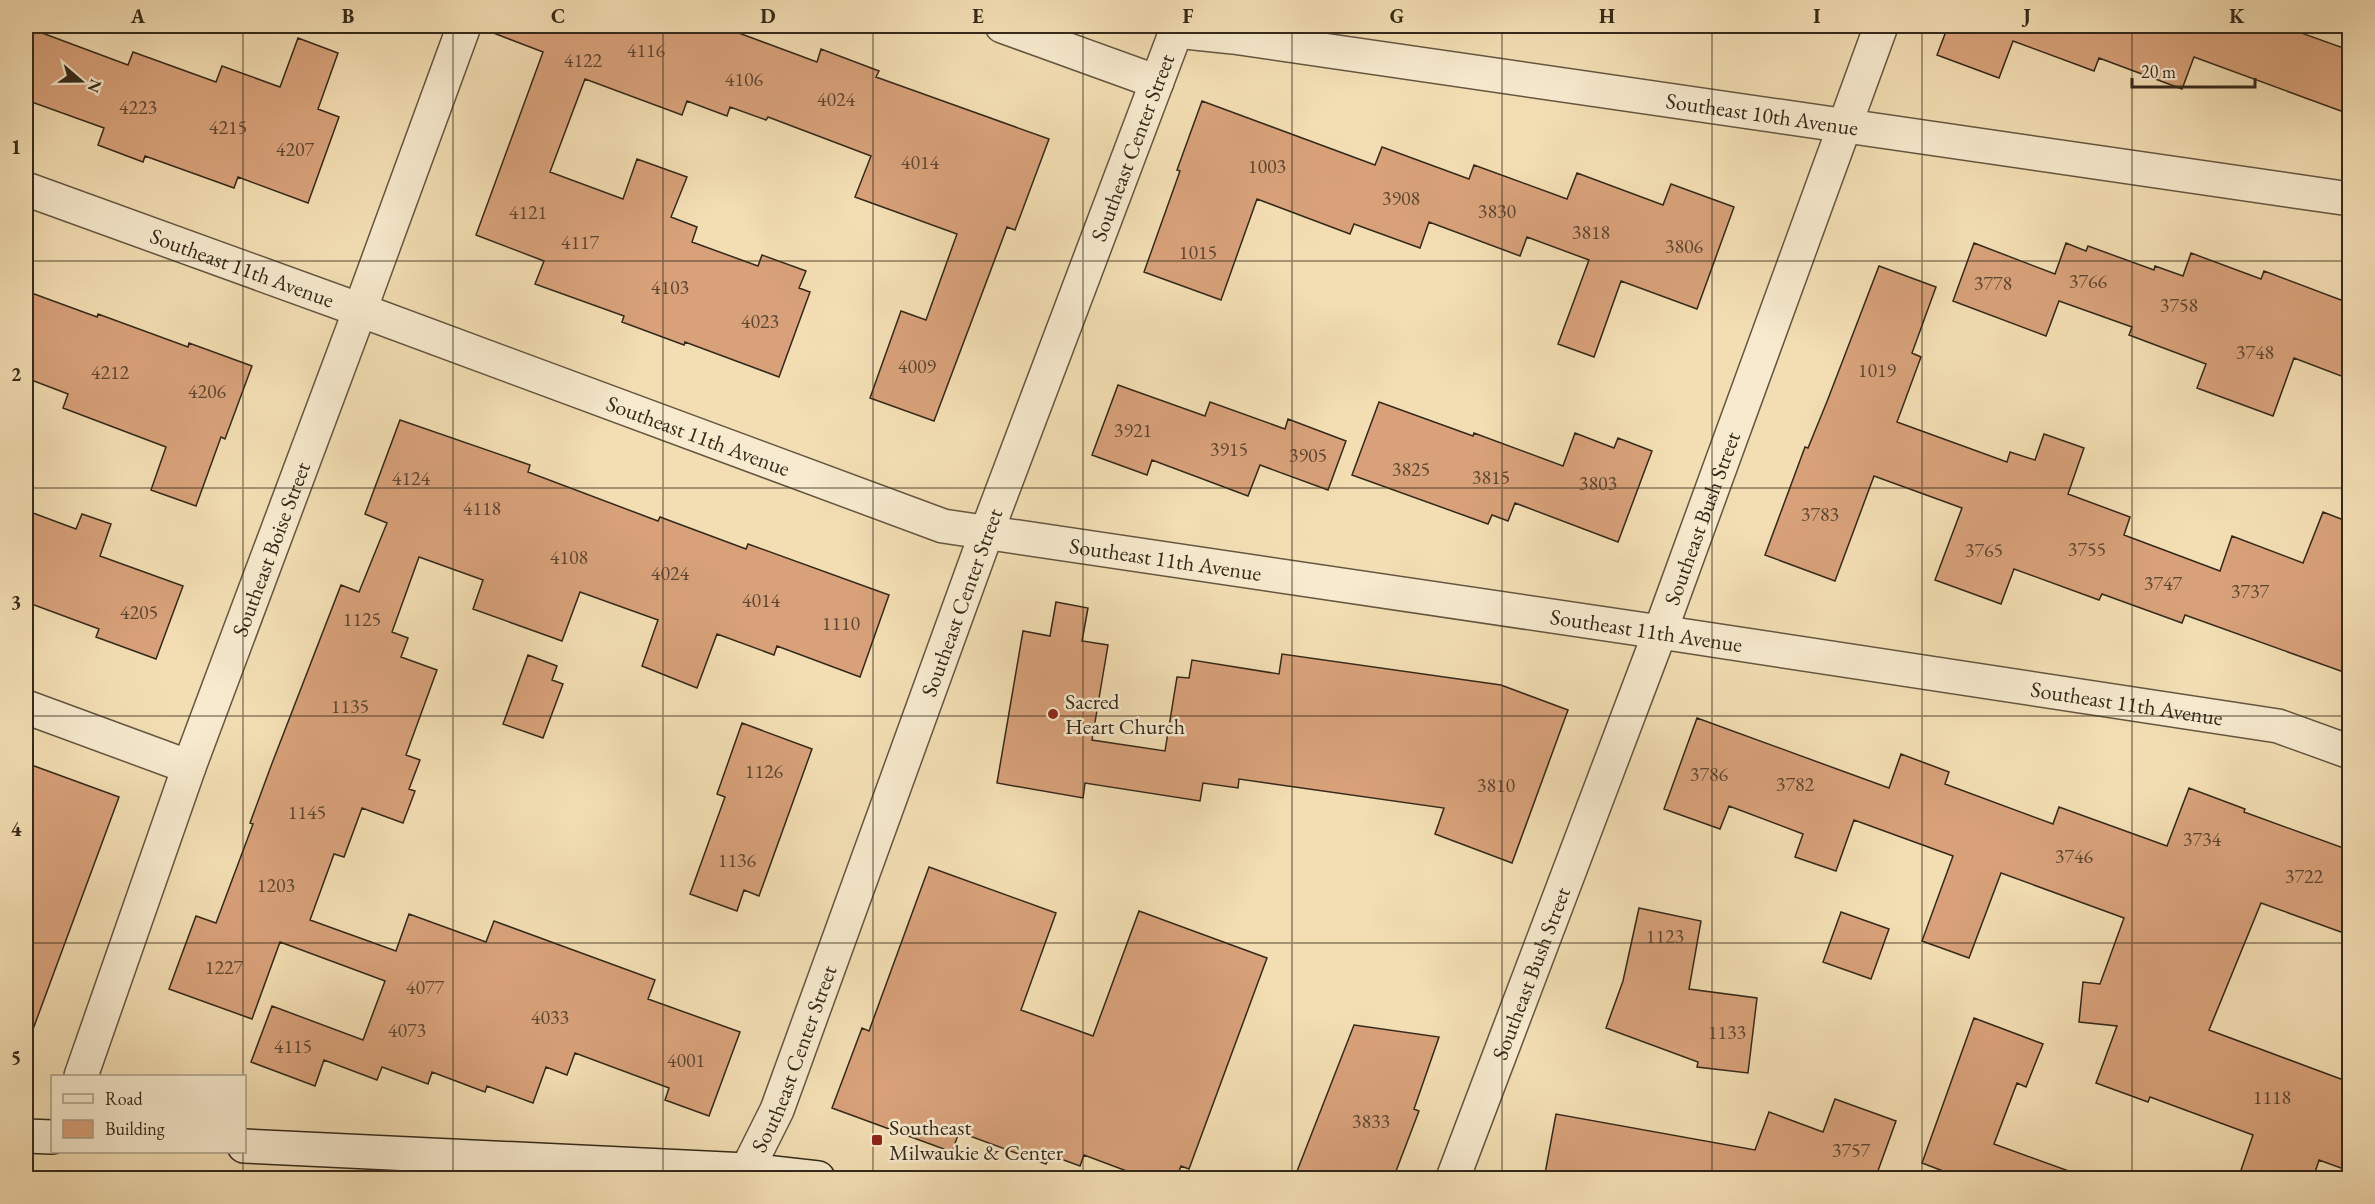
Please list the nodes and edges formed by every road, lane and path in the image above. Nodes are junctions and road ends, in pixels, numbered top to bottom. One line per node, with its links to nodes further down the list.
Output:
1 (464, 26): 9 (street, Southeast Boise Street)
2 (1002, 26): 5 (street)
3 (1881, 26): 6 (street, Southeast Bush Street)
4 (1177, 28): 5 (street, Southeast Center Street); 6 (street, Southeast 10th Avenue)
5 (1157, 82): 10 (street, Southeast Center Street)
6 (1844, 126): 8 (street, Southeast 10th Avenue); 11 (street, Southeast Bush Street)
7 (26, 189): 9 (street, Southeast 11th Avenue)
8 (2349, 199)
9 (360, 310): 10 (street, Southeast 11th Avenue); 14 (street, Southeast Boise Street)
10 (986, 534): 11 (street, Southeast 11th Avenue); 19 (street, Southeast Center Street)
11 (1660, 632): 13 (street, Southeast 11th Avenue); 21 (street, Southeast Bush Street)
12 (26, 707): 14 (street)
13 (2349, 752)
14 (189, 767): 15 (street, Southeast Boise Street)
15 (82, 1075)
16 (26, 1136): 17 (street)
17 (51, 1137)
18 (246, 1146): 19 (street)
19 (745, 1174): 20 (street)
20 (818, 1179)
21 (1453, 1179)

